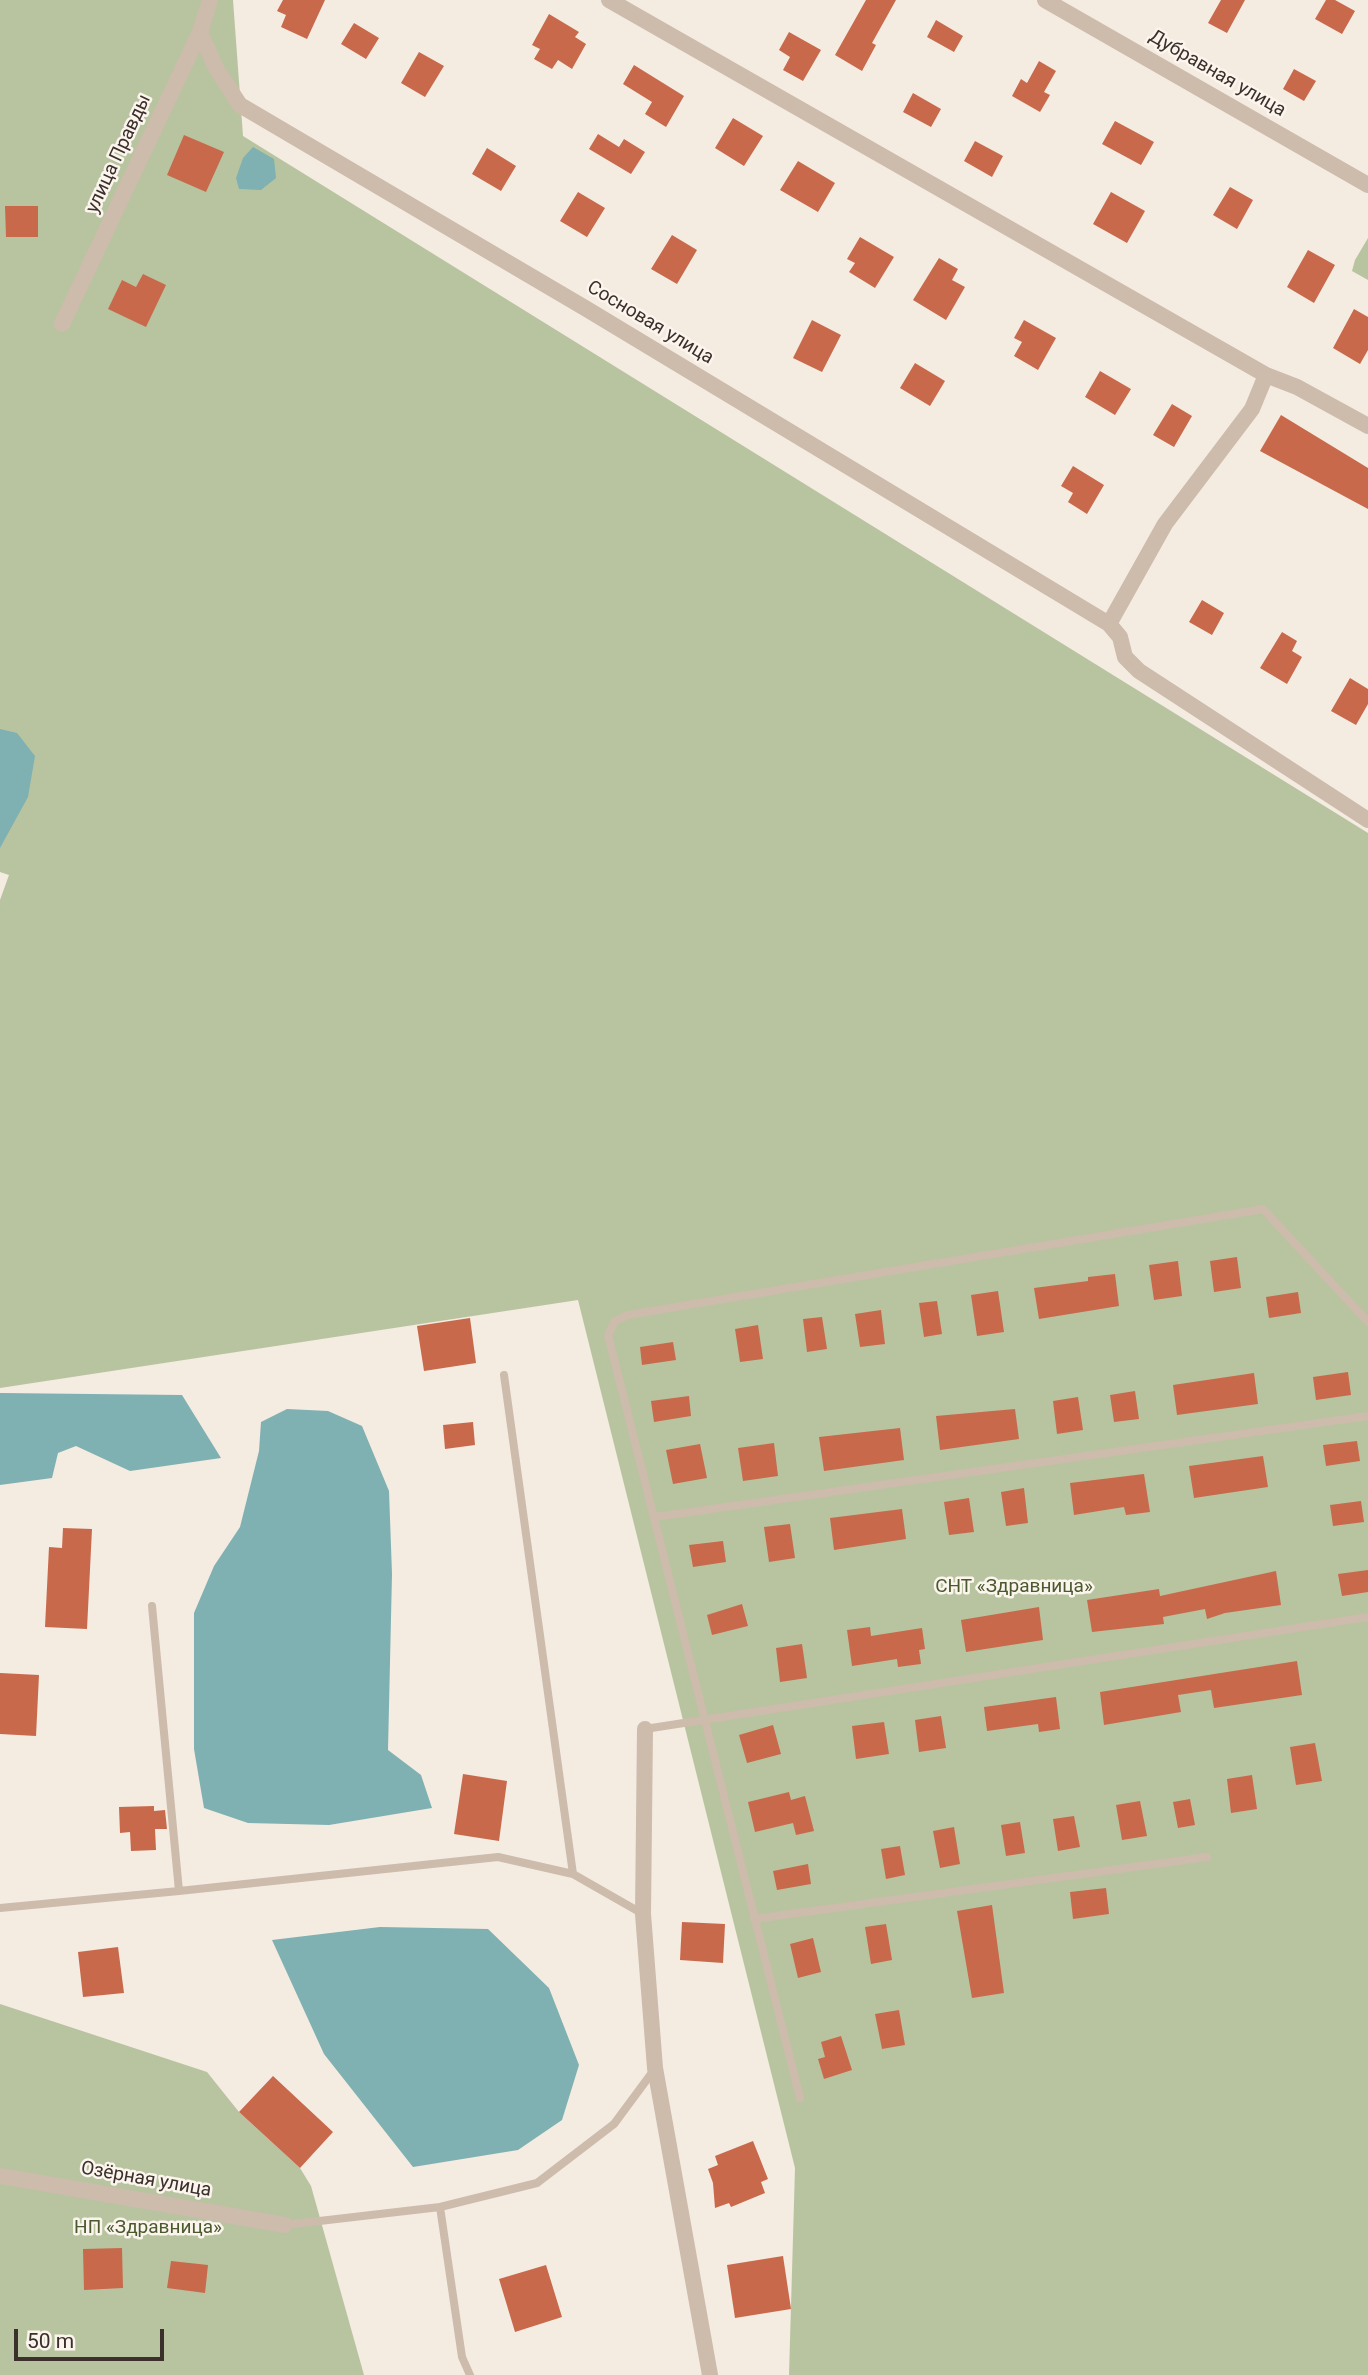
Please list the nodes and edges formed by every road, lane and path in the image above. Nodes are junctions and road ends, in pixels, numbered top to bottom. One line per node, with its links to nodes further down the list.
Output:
1 (209, 0): 4 (street, улица Правды)
2 (609, 0): 7 (street)
3 (1045, 0): 5 (street, Дубравная улица)
4 (200, 32): 6 (street, улица Правды); 9 (street, Сосновая улица)
5 (1368, 185)
6 (62, 324)
7 (1266, 375): 8 (street); 9 (street)
8 (1368, 426)
9 (1109, 624): 10 (street)
10 (1368, 820)
11 (1368, 1322): 14 (lane)
12 (504, 1375): 20 (lane)
13 (1368, 1416): 14 (lane)
14 (655, 1517): 17 (lane)
15 (152, 1606): 21 (lane)
16 (1368, 1617): 17 (lane)
17 (703, 1719): 18 (lane); 24 (lane)
18 (645, 1729): 23 (street)
19 (1207, 1857): 24 (lane)
20 (573, 1874): 21 (lane); 23 (lane)
21 (179, 1891): 22 (lane)
22 (0, 1908)
23 (643, 1914): 25 (street)
24 (754, 1919): 26 (lane)
25 (655, 2068): 28 (lane); 31 (street)
26 (800, 2098)
27 (0, 2176): 29 (street, Озёрная улица)
28 (440, 2207): 29 (lane); 30 (lane)
29 (285, 2225)
30 (470, 2375)
31 (710, 2375)

